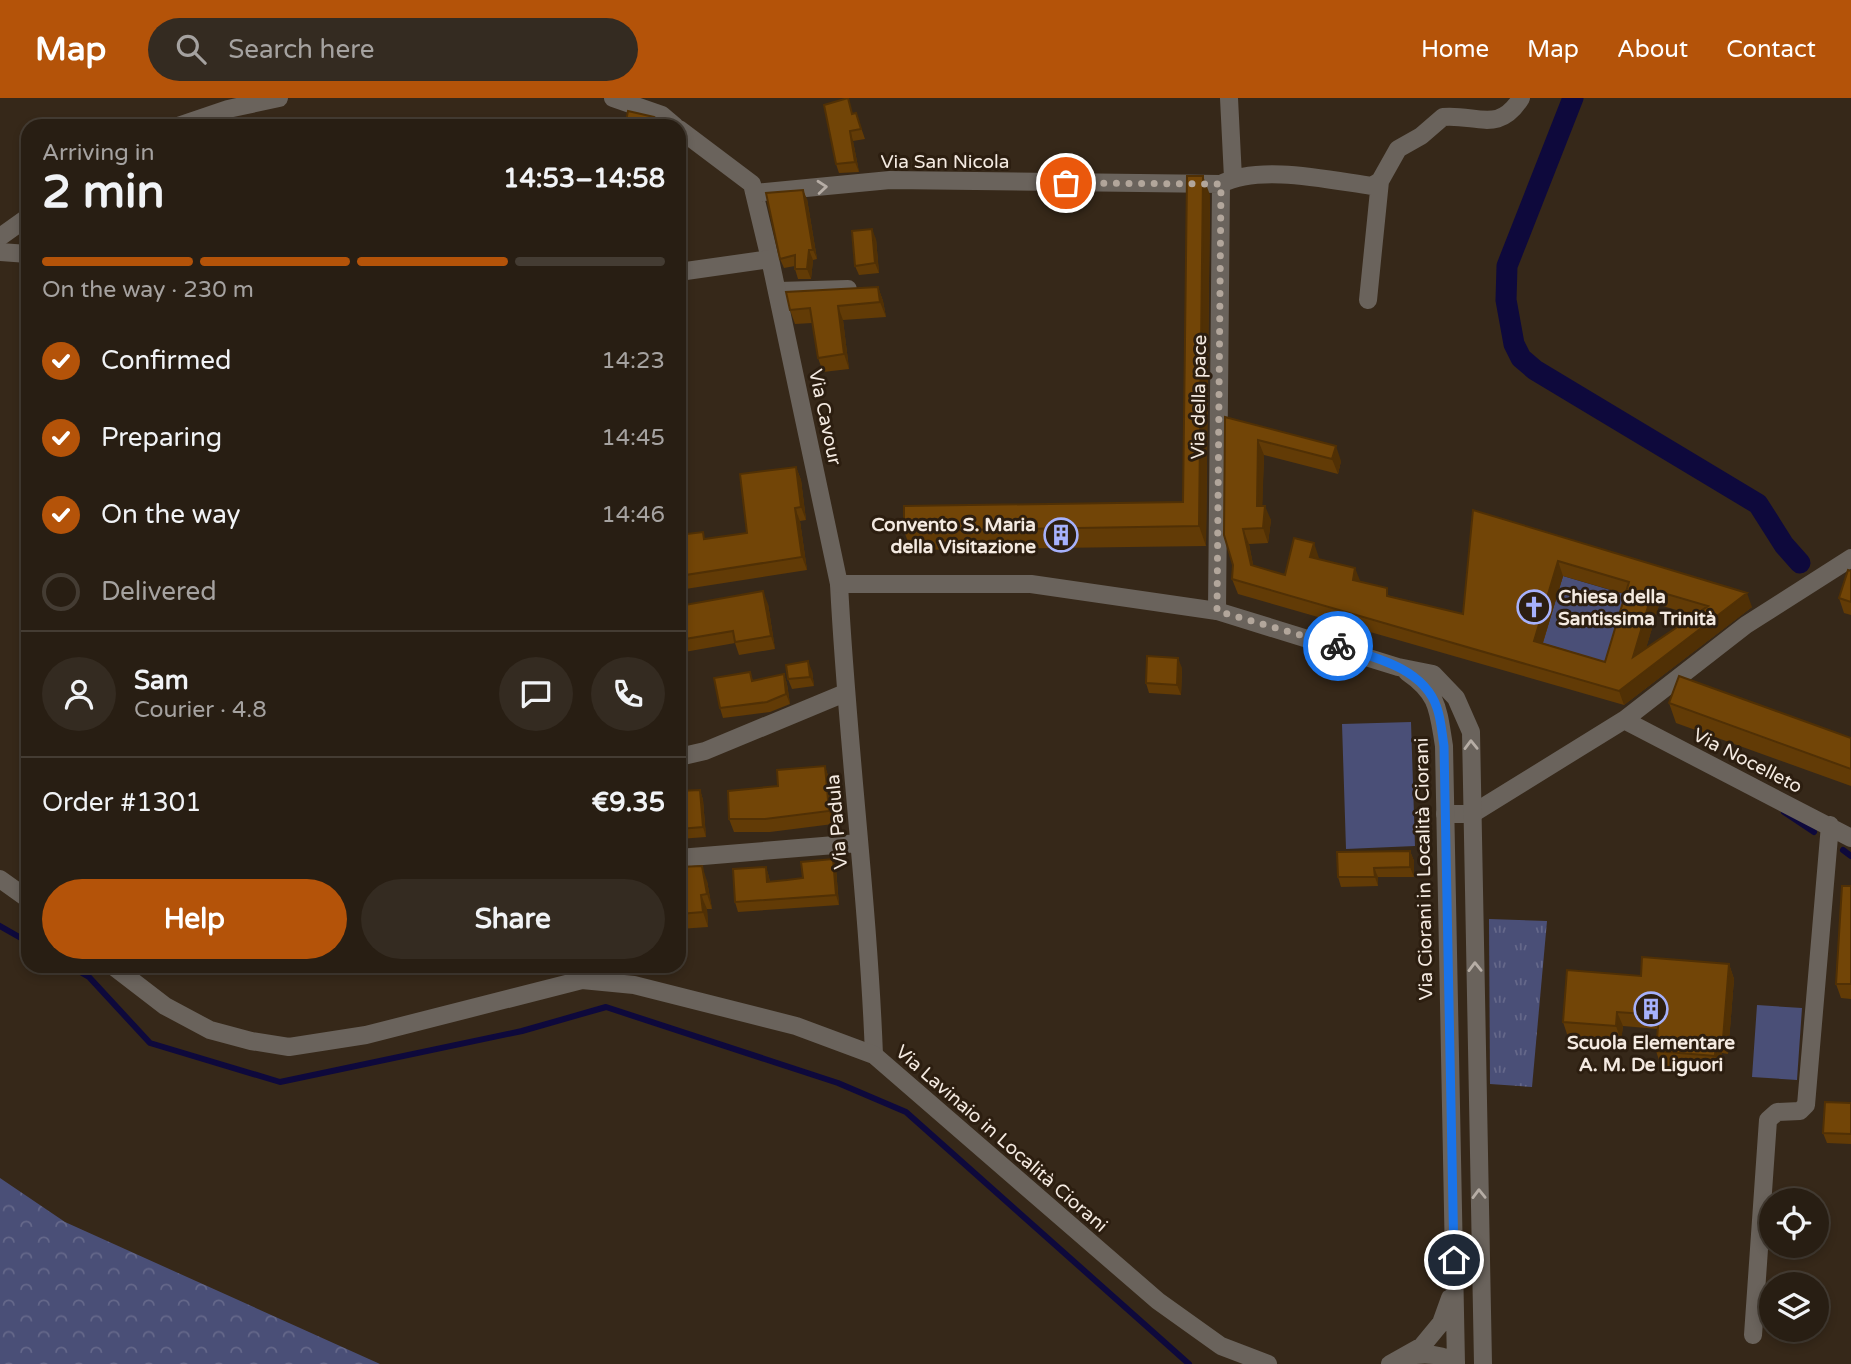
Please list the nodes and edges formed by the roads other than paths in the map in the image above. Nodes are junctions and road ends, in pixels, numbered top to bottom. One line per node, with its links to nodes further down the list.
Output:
1 (279, 98): 5 (street)
2 (613, 98): 6 (street)
3 (1229, 98): 8 (street, Via della pace)
4 (1521, 98): 9 (street)
5 (199, 119)
6 (666, 119)
7 (686, 135): 10 (street)
8 (1227, 181): 9 (street, Via San Nicola); 10 (street, Via San Nicola, one-way to 8); 22 (street, Via della pace)
9 (1380, 181): 19 (street)
10 (754, 193): 15 (street, Via Cavour)
11 (21, 222): 12 (street)
12 (0, 237)
13 (0, 252): 14 (street)
14 (21, 254)
15 (770, 259): 16 (street); 18 (street, Via Cavour)
16 (686, 271)
17 (871, 289): 18 (street)
18 (778, 291): 21 (street, Via Cavour)
19 (1368, 300)
20 (1851, 558): 25 (street)
21 (839, 584): 22 (street); 24 (street, Via Padula)
22 (1217, 611): 23 (street)
23 (1398, 667): 27 (street, Via Ciorani in Località Ciorani); 28 (street, one-way to 23)
24 (845, 693): 26 (street); 31 (street, Via Padula)
25 (1624, 720): 28 (street); 29 (street, Via Nocelleto)
26 (686, 755)
27 (1445, 814): 28 (street); 37 (street, Via Ciorani in Località Ciorani)
28 (1472, 814): 40 (street, one-way to 28)
29 (1830, 825): 30 (street, Via Nocelleto); 38 (street)
30 (1851, 838)
31 (859, 844): 32 (street); 36 (street, Via Padula)
32 (686, 857)
33 (0, 879): 34 (street)
34 (21, 894)
35 (124, 973): 36 (street, Via Lavinaio in Località Ciorani)
36 (874, 1055): 42 (street, Via Lavinaio in Località Ciorani)
37 (1454, 1288): 39 (street); 41 (street, Via Ciorani in Località Ciorani)
38 (1753, 1335)
39 (1394, 1361): 41 (street)
40 (1483, 1362): 41 (street)
41 (1455, 1363)
42 (1268, 1364)

